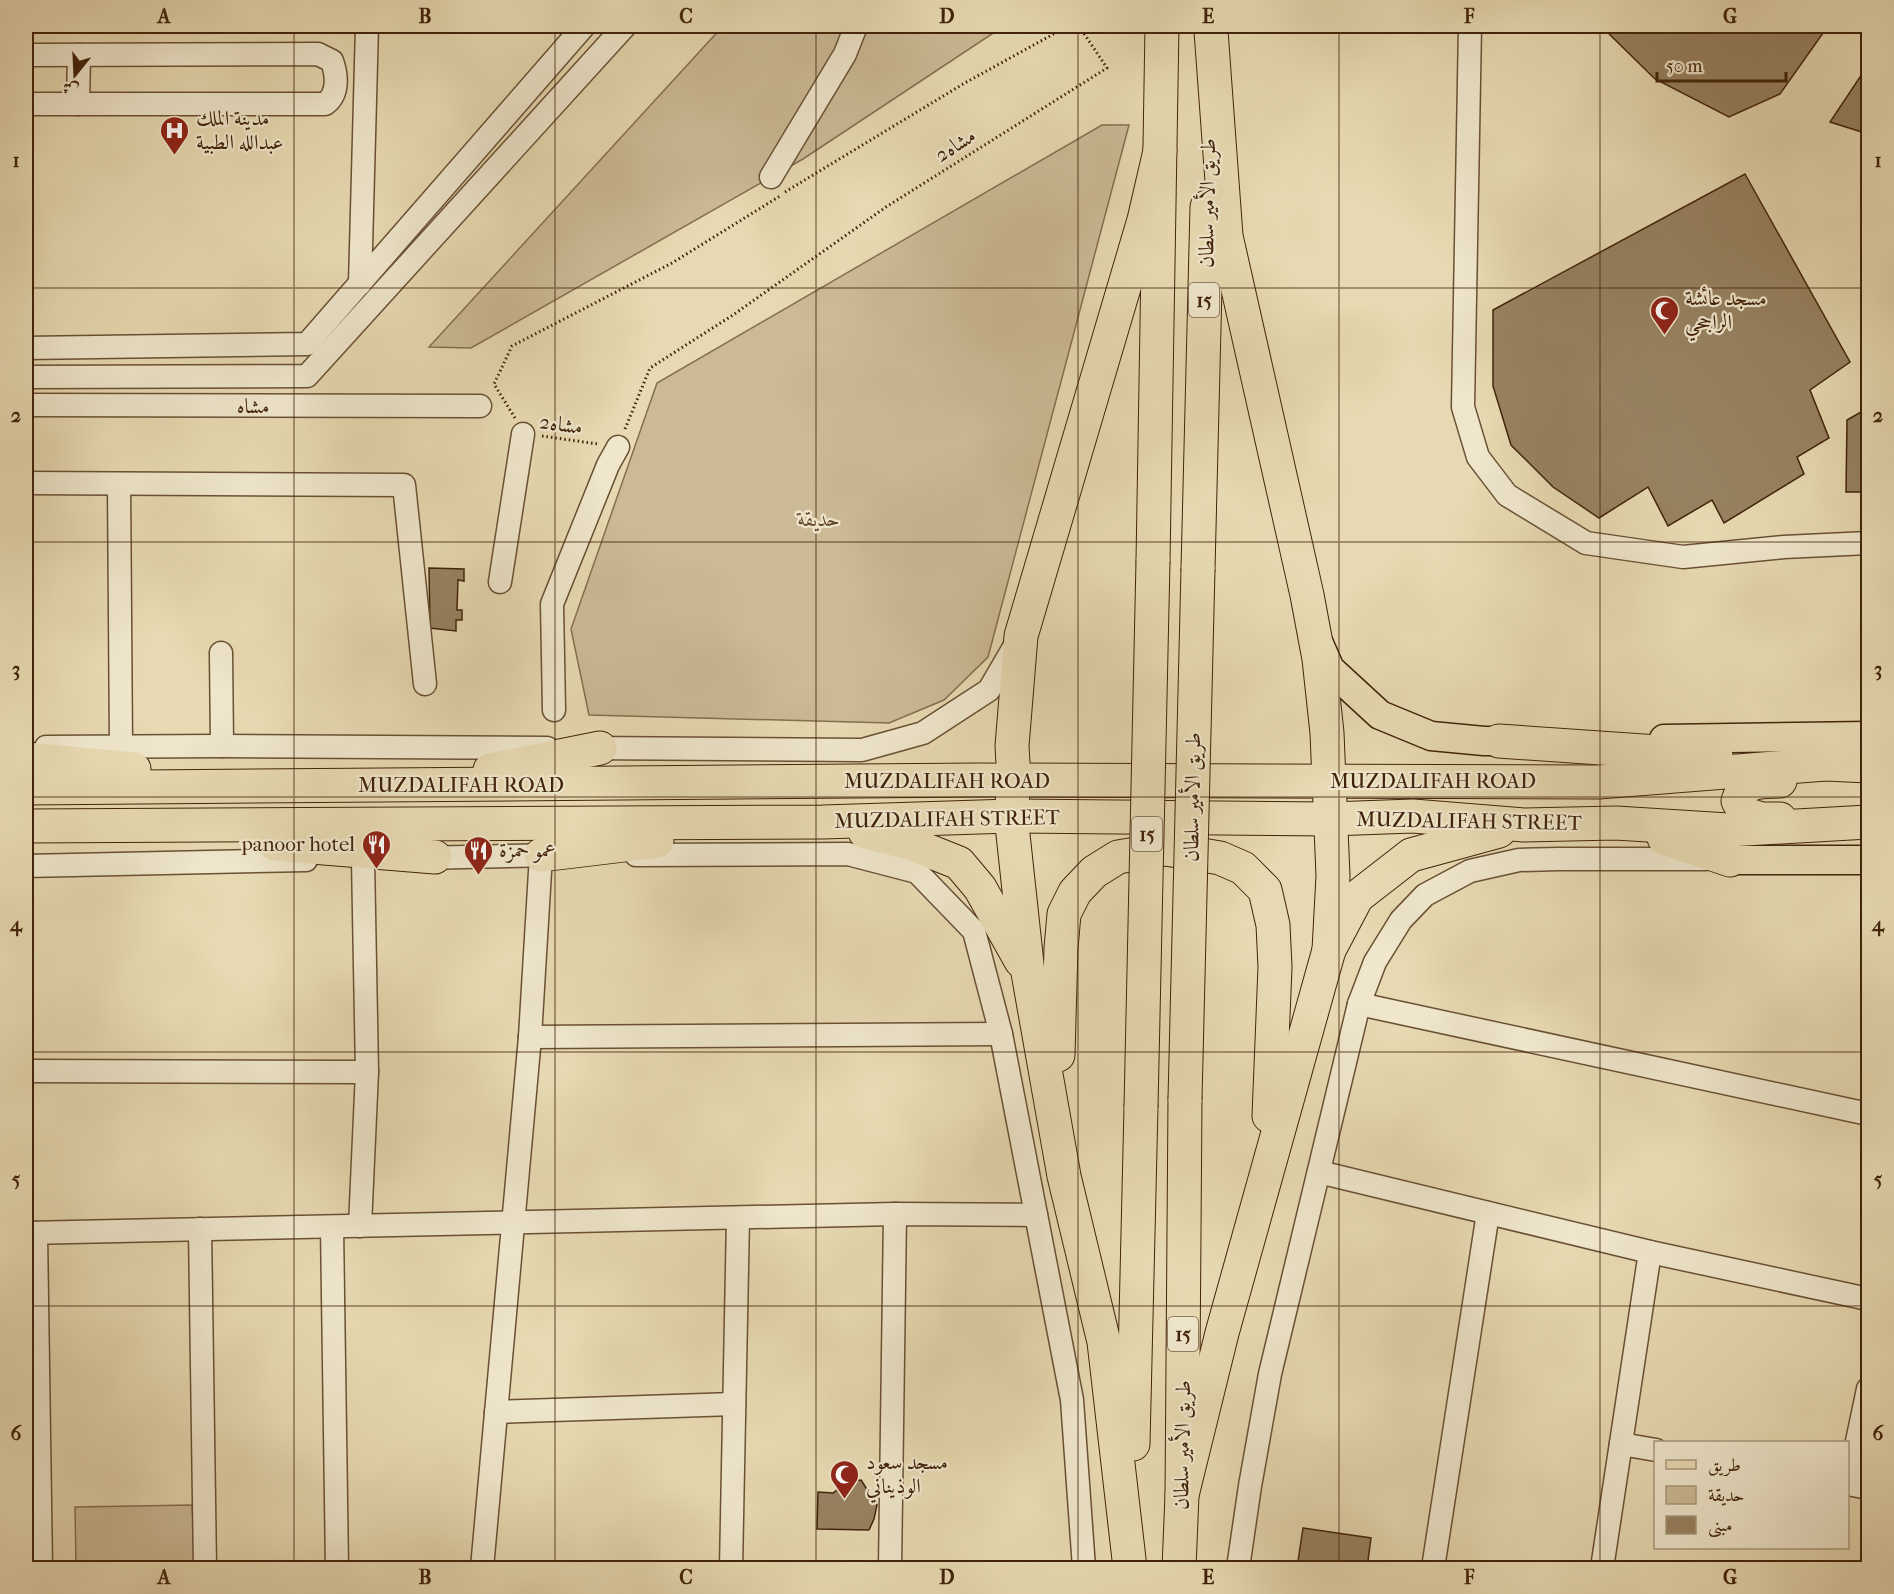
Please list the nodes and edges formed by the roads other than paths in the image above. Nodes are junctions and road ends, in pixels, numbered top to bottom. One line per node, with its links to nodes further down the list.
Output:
1 (367, 26): 14 (street)
2 (584, 26): 14 (street)
3 (626, 26): 16 (street)
4 (856, 26): 13 (street)
5 (1162, 26): 12 (highway, طريق الأمير سلطان / 15)
6 (1470, 26): 23 (street)
7 (1211, 28): 25 (highway); 91 (highway, طريق الأمير سلطان / 15, bridge)
8 (79, 55): 9 (street); 11 (street); 11 (street)
9 (26, 56)
10 (26, 104): 11 (street)
11 (78, 104)
12 (1160, 151): 26 (highway); 92 (highway, طريق الأمير سلطان / 15, bridge)
13 (771, 177)
14 (360, 284): 15 (street)
15 (26, 348)
16 (26, 377)
17 (26, 405): 18 (street, مشاه)
18 (480, 406)
19 (523, 434): 24 (street)
20 (618, 447): 29 (street)
21 (26, 483): 22 (street)
22 (119, 484): 28 (street); 33 (street)
23 (1869, 543)
24 (500, 582)
25 (1314, 634): 31 (main road); 42 (highway)
26 (1021, 636): 35 (street); 41 (highway)
27 (221, 653): 32 (street)
28 (425, 684)
29 (554, 710)
30 (1869, 736): 31 (main road)
31 (1498, 741): 37 (highway)
32 (222, 746): 33 (street); 35 (street)
33 (121, 747): 34 (street)
34 (26, 748)
35 (600, 748): 44 (highway)
36 (26, 759): 45 (highway)
37 (1826, 764): 38 (highway, MUZDALIFAH ROAD); 43 (highway, MUZDALIFAH ROAD)
38 (1869, 766)
39 (1869, 775): 50 (highway)
40 (979, 780): 41 (highway, MUZDALIFAH ROAD); 44 (highway, MUZDALIFAH ROAD); 48 (highway)
41 (1014, 780): 42 (highway, MUZDALIFAH ROAD); 47 (highway)
42 (1329, 780): 43 (highway, MUZDALIFAH ROAD); 49 (highway)
43 (1362, 780): 49 (highway)
44 (414, 785): 45 (highway, MUZDALIFAH ROAD)
45 (366, 786): 46 (highway, MUZDALIFAH ROAD)
46 (26, 788)
47 (1011, 816): 48 (highway, MUZDALIFAH STREET); 49 (highway, MUZDALIFAH STREET); 62 (highway)
48 (979, 817): 51 (highway, MUZDALIFAH STREET)
49 (1345, 819): 53 (highway, MUZDALIFAH STREET); 61 (highway)
50 (1869, 820): 52 (highway, MUZDALIFAH STREET)
51 (823, 822): 54 (highway, MUZDALIFAH STREET); 55 (highway); 62 (highway)
52 (1616, 823): 53 (highway, MUZDALIFAH STREET); 58 (highway)
53 (1524, 825): 61 (highway)
54 (35, 826): 56 (highway)
55 (541, 855): 56 (street); 64 (street); 65 (street)
56 (435, 857): 57 (street)
57 (363, 859): 60 (street); 67 (street)
58 (1730, 860): 59 (main road); 63 (street)
59 (1869, 860)
60 (26, 866)
61 (1329, 950): 70 (highway)
62 (1028, 973): 69 (highway)
63 (1359, 1004): 68 (street); 71 (street)
64 (1001, 1034): 65 (street); 74 (street)
65 (530, 1037): 76 (street)
66 (26, 1071): 67 (street)
67 (367, 1071): 77 (street)
68 (1869, 1114)
69 (1056, 1133): 70 (highway); 92 (highway)
70 (1267, 1172): 91 (highway)
71 (1319, 1172): 72 (street); 101 (street)
72 (1488, 1213): 81 (street); 102 (street)
73 (895, 1214): 74 (street); 75 (street); 98 (street)
74 (1036, 1215): 99 (street)
75 (738, 1218): 76 (street); 84 (street)
76 (513, 1223): 77 (street); 85 (street)
77 (360, 1226): 78 (street)
78 (333, 1227): 79 (street); 95 (street)
79 (200, 1229): 80 (street); 94 (street)
80 (31, 1233): 93 (street)
81 (1650, 1252): 82 (street); 86 (street)
82 (1869, 1299)
83 (1869, 1389): 88 (street)
84 (734, 1404): 85 (street); 97 (street)
85 (496, 1412): 96 (street)
86 (1621, 1444): 87 (street); 103 (street)
87 (1654, 1450)
88 (1849, 1479)
89 (1849, 1484): 90 (street)
90 (1869, 1488)
91 (1182, 1495): 100 (highway, طريق الأمير سلطان / 15)
92 (1130, 1568)
93 (41, 1569)
94 (205, 1569)
95 (337, 1569)
96 (482, 1569)
97 (731, 1569)
98 (890, 1569)
99 (1084, 1569)
100 (1179, 1569)
101 (1238, 1569)
102 (1433, 1569)
103 (1602, 1569)

